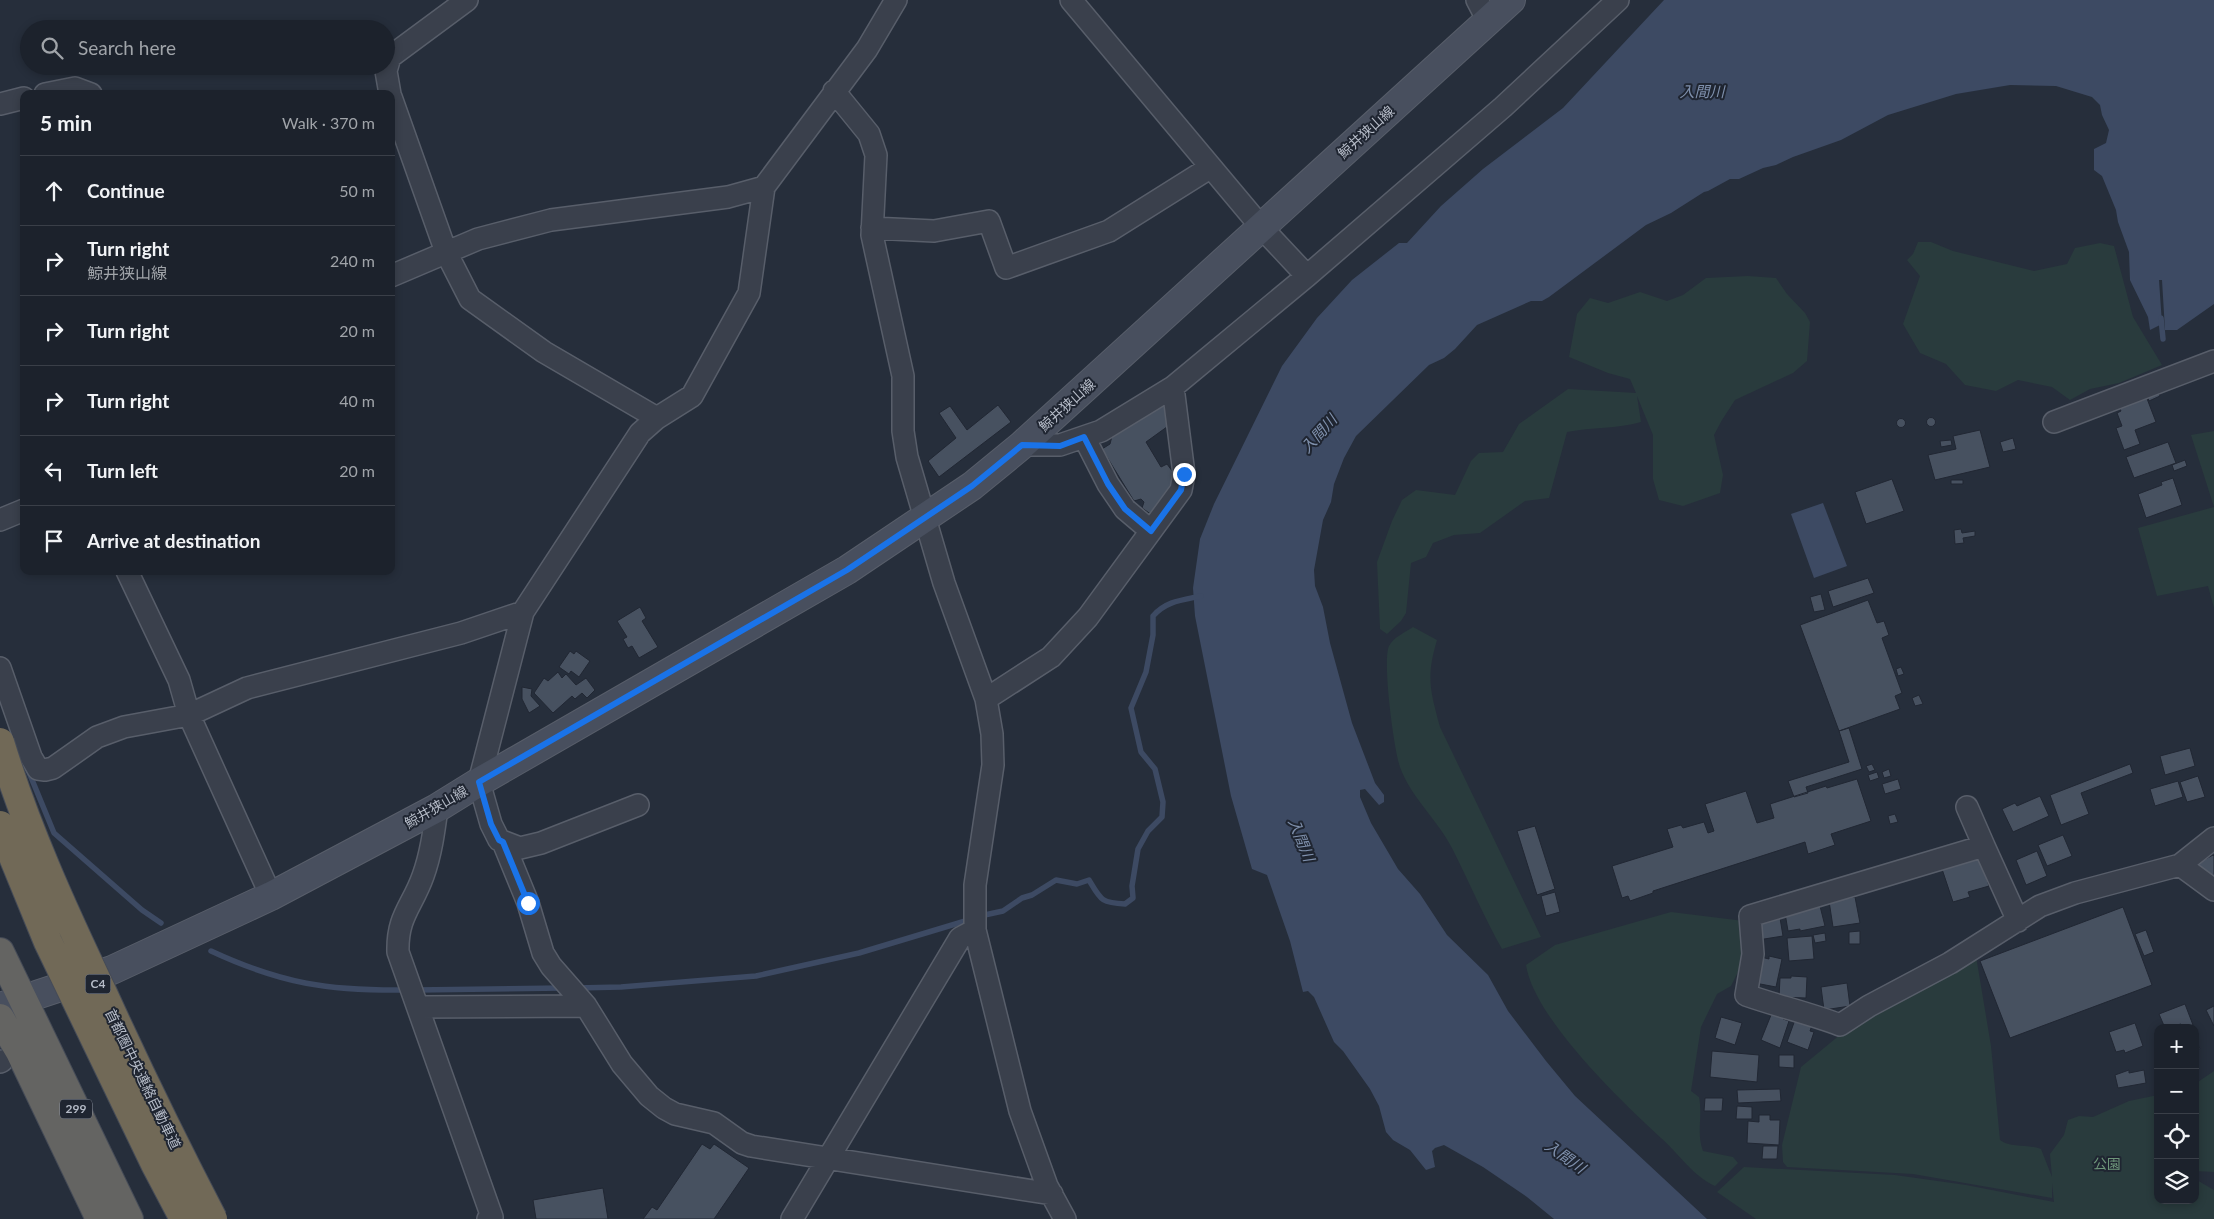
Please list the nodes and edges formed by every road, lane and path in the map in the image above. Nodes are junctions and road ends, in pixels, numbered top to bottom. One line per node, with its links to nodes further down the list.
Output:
1 (896, 0): 12 (street)
2 (1071, 0): 16 (street)
3 (1511, 0): 6 (main road, 鯨井狭山線)
4 (1618, 0): 22 (street)
5 (458, 3): 7 (street)
6 (1482, 10): 19 (main road, 鯨井狭山線)
7 (395, 53)
8 (387, 75): 11 (street)
9 (64, 90): 10 (street)
10 (80, 90)
11 (389, 90)
12 (834, 90): 17 (street); 18 (street)
13 (20, 99): 14 (street)
14 (0, 104)
15 (395, 109): 20 (street)
16 (1211, 167): 18 (street); 19 (street)
17 (764, 187): 20 (street); 25 (street)
18 (872, 228): 30 (street)
19 (1262, 228): 22 (street); 28 (main road, 鯨井狭山線)
20 (446, 252): 21 (street); 25 (street)
21 (395, 274)
22 (1306, 276): 24 (street)
23 (2214, 361): 26 (street)
24 (1173, 387): 27 (street); 32 (street)
25 (657, 418): 34 (street)
26 (2054, 422)
27 (1084, 437): 28 (street); 32 (street)
28 (1022, 445): 30 (main road, 鯨井狭山線)
29 (20, 512): 31 (street)
30 (926, 519): 36 (street); 39 (main road, 鯨井狭山線)
31 (0, 520)
32 (1151, 531): 36 (street)
33 (129, 575): 37 (street)
34 (524, 612): 37 (street); 39 (street)
35 (0, 668): 37 (street)
36 (986, 699): 51 (street)
37 (189, 716): 49 (street)
38 (0, 742): 62 (highway, 首都圏中央連絡自動車道 / C4, bridge)
39 (479, 782): 42 (main road, 鯨井狭山線); 45 (street)
40 (638, 805): 45 (street)
41 (1967, 807): 46 (street)
42 (437, 808): 49 (main road, 鯨井狭山線); 53 (street)
43 (0, 825): 61 (highway, 首都圏中央連絡自動車道 / C4, bridge)
44 (2214, 838): 47 (street)
45 (503, 842): 55 (street)
46 (1984, 846): 50 (street); 50 (street)
47 (2180, 865): 48 (street); 50 (street)
48 (2214, 890)
49 (271, 896): 54 (main road, 鯨井狭山線)
50 (2018, 921)
51 (975, 930): 57 (street); 58 (street)
52 (0, 952): 54 (highway, 299)
53 (415, 995): 55 (street); 63 (street)
54 (11, 1002): 60 (highway, 299)
55 (586, 1006): 57 (street)
56 (0, 1018): 59 (highway, 299)
57 (828, 1159): 58 (street); 64 (street)
58 (1052, 1194): 65 (street)
59 (100, 1219)
60 (129, 1219)
61 (184, 1219)
62 (214, 1219)
63 (488, 1219)
64 (792, 1219)
65 (1065, 1219)

